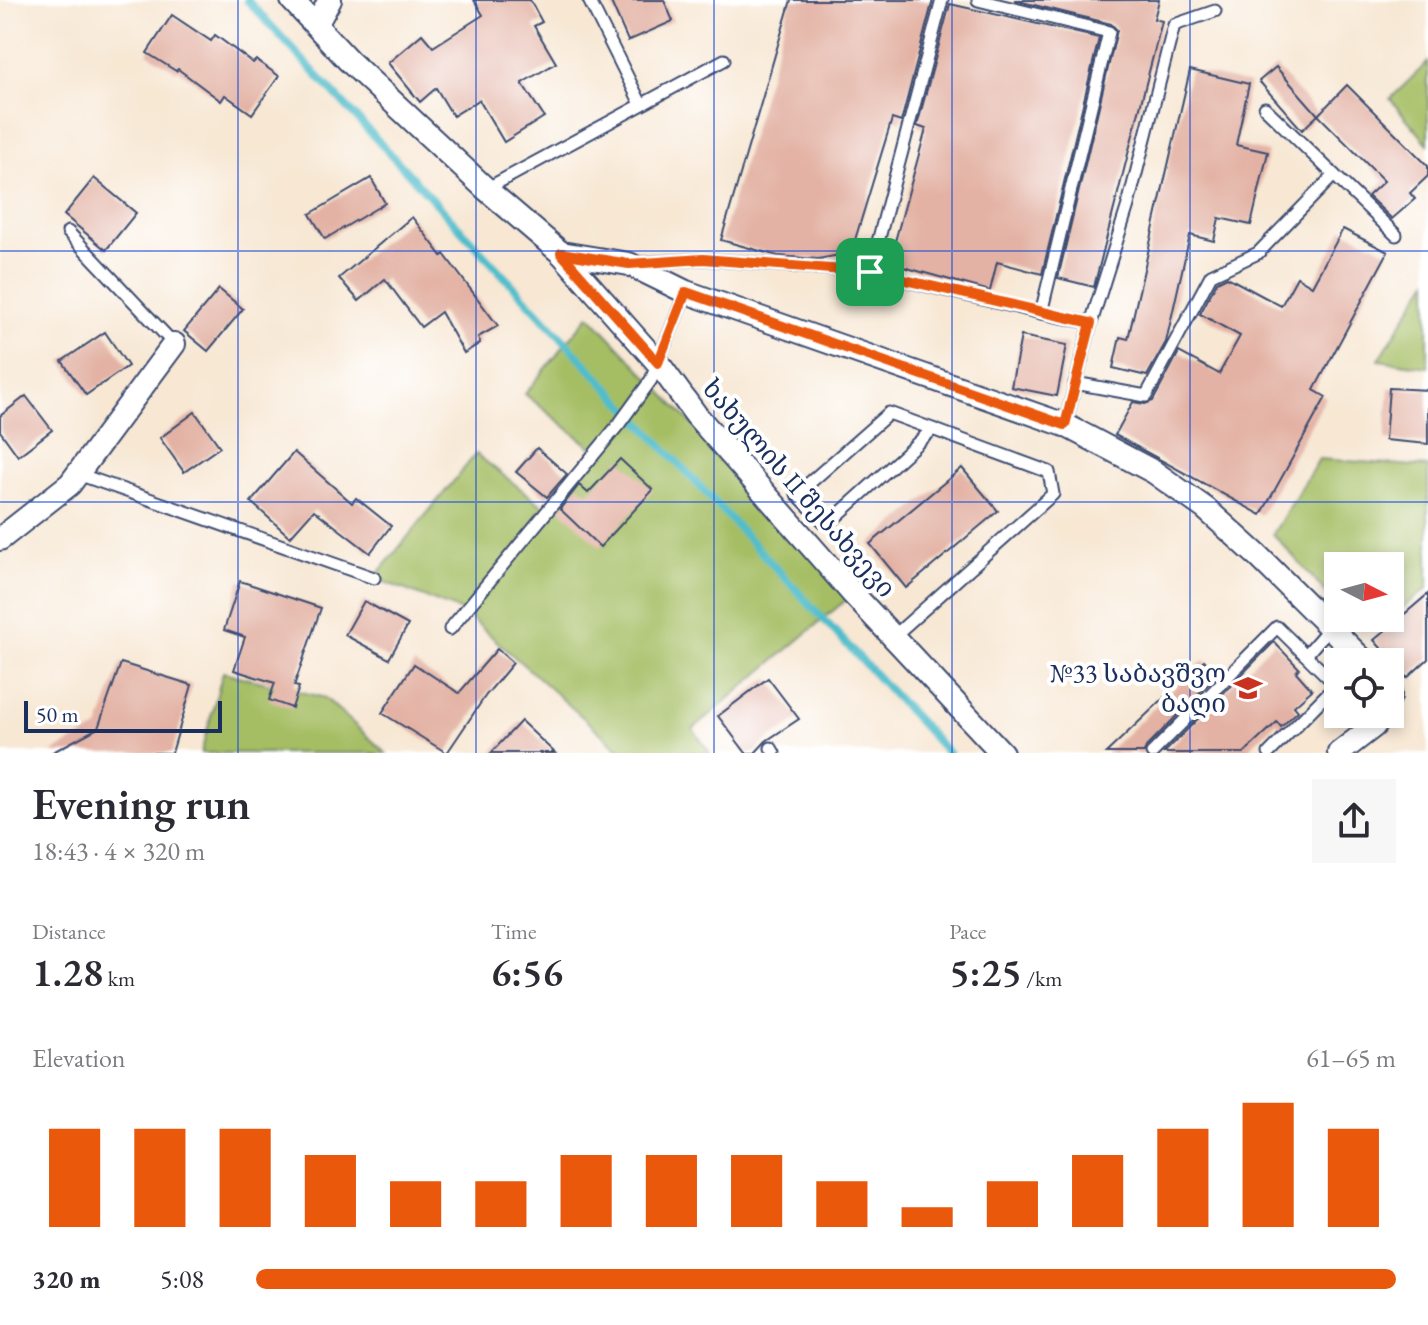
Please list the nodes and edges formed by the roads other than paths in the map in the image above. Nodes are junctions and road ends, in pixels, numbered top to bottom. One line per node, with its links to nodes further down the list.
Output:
1 (292, 0): 7 (street, ხახულის II შესახვევი)
2 (330, 0): 7 (street)
3 (589, 0): 9 (lane)
4 (942, 0): 17 (lane)
5 (978, 0): 19 (lane)
6 (1215, 11): 20 (lane)
7 (316, 25): 12 (street, ხახულის II შესახვევი)
8 (724, 60): 9 (lane)
9 (641, 104): 12 (lane)
10 (1265, 108): 11 (lane)
11 (1334, 175): 14 (lane); 23 (lane)
12 (486, 189): 15 (street, ხახულის II შესახვევი)
13 (68, 232): 21 (lane)
14 (1396, 235)
15 (561, 253): 16 (street); 22 (street, ხახულის II შესახვევი)
16 (629, 264): 17 (lane); 18 (street)
17 (870, 272): 19 (lane)
18 (686, 292): 22 (lane); 24 (street)
19 (1041, 313): 20 (lane)
20 (1091, 323): 23 (lane)
21 (174, 344): 26 (street)
22 (658, 363): 30 (lane); 33 (street, ხახულის II შესახვევი)
23 (1075, 383): 24 (lane)
24 (1065, 425): 29 (street)
25 (933, 429): 25 (lane); 33 (lane)
26 (78, 474): 27 (street); 28 (lane)
27 (0, 539)
28 (374, 578)
29 (1324, 621)
30 (450, 629)
31 (1326, 632): 35 (lane)
32 (1335, 632): 34 (street)
33 (893, 637): 37 (street, ხახულის II შესახვევი)
34 (1351, 648)
35 (1306, 655): 38 (lane); 39 (lane)
36 (1371, 728): 40 (street)
37 (1002, 753)
38 (1152, 753)
39 (1269, 753)
40 (1339, 753)

